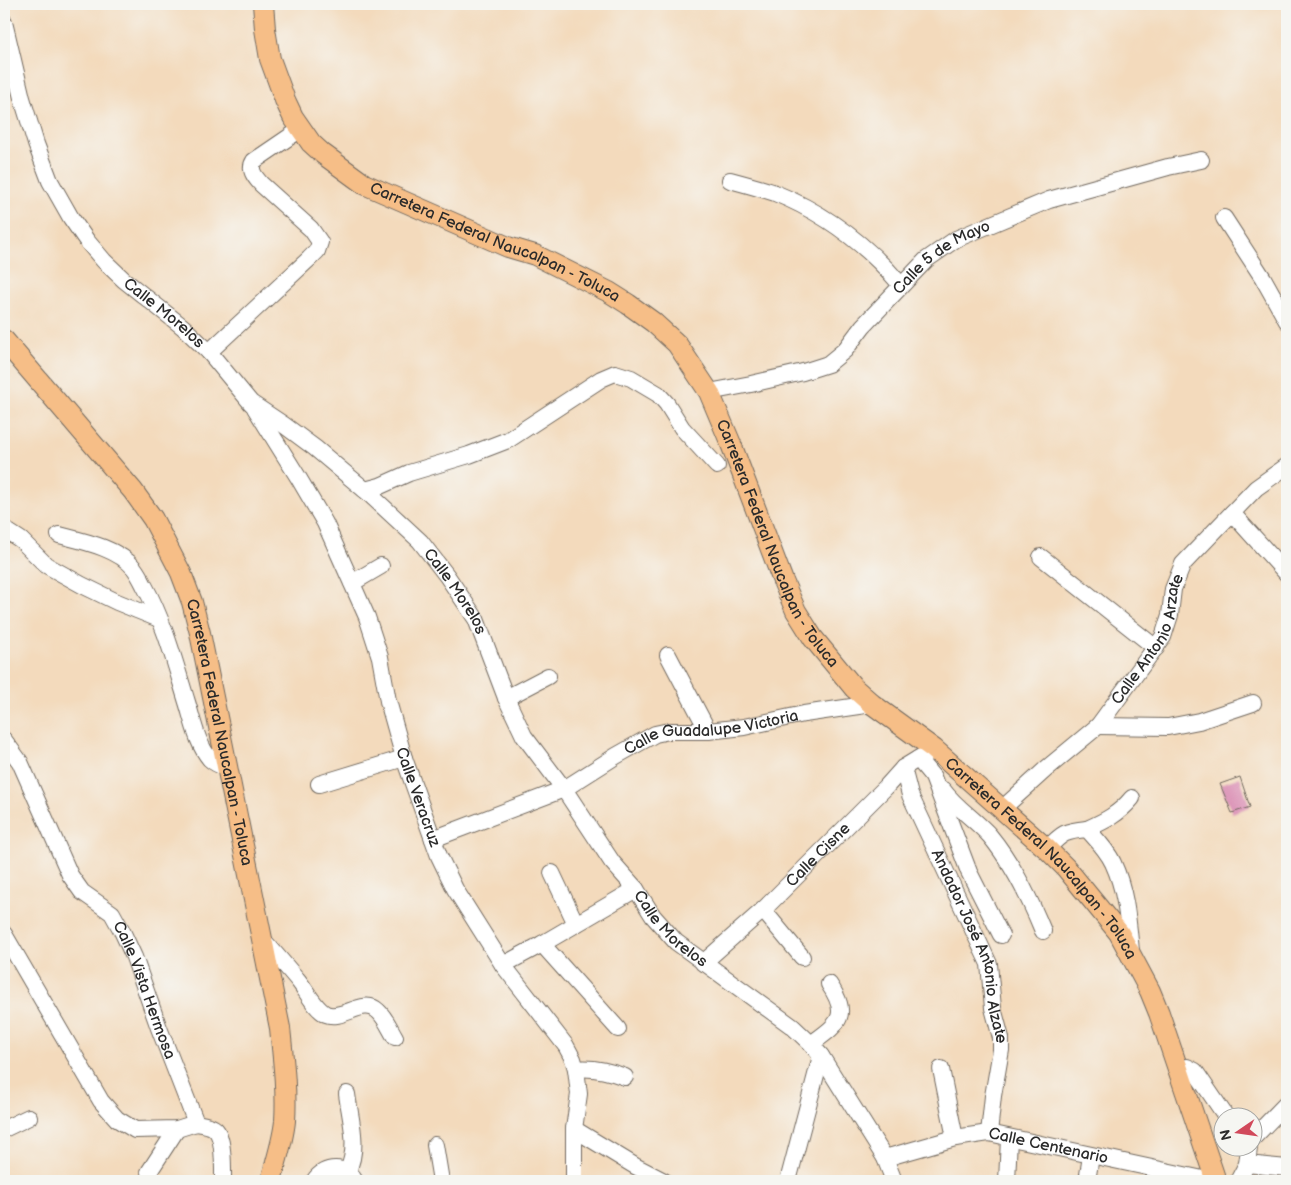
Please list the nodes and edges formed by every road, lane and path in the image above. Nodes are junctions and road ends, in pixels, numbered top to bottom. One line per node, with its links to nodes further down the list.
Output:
1 (263, 4): 3 (main road, Carretera Federal Naucalpan - Toluca)
2 (4, 22): 10 (street, Calle Morelos)
3 (301, 129): 10 (street); 11 (main road, Carretera Federal Naucalpan - Toluca)
4 (1201, 160): 7 (street, Calle 5 de Mayo)
5 (730, 180): 7 (street)
6 (1224, 218): 8 (street)
7 (901, 285): 11 (street, Calle 5 de Mayo)
8 (1287, 321)
9 (4, 340): 35 (main road, Carretera Federal Naucalpan - Toluca)
10 (209, 352): 12 (street, Calle Morelos)
11 (709, 392): 29 (main road, Carretera Federal Naucalpan - Toluca)
12 (252, 403): 15 (street, Calle Morelos); 22 (street, Calle Veracruz)
13 (717, 466): 15 (street)
14 (1287, 466): 16 (street, Calle Antonio Arzate)
15 (365, 490): 27 (street, Calle Morelos)
16 (1232, 513): 21 (street); 24 (street, Calle Antonio Arzate)
17 (4, 529): 23 (street)
18 (58, 535): 23 (street)
19 (1041, 557): 24 (street)
20 (381, 566): 22 (street)
21 (1287, 574)
22 (352, 583): 34 (street, Calle Veracruz)
23 (159, 619): 35 (street)
24 (1156, 648): 30 (street, Calle Antonio Arzate)
25 (668, 655): 31 (street)
26 (548, 676): 27 (street)
27 (506, 698): 39 (street, Calle Morelos)
28 (1253, 702): 30 (street)
29 (872, 704): 31 (street, Calle Guadalupe Victoria); 33 (main road, Carretera Federal Naucalpan - Toluca)
30 (1098, 726): 41 (street, Calle Antonio Arzate)
31 (708, 731): 39 (street, Calle Guadalupe Victoria)
32 (4, 740): 70 (street, Calle Vista Hermosa)
33 (926, 754): 36 (street, Calle Cisne); 37 (street); 41 (main road, Carretera Federal Naucalpan - Toluca)
34 (404, 758): 38 (street); 43 (street, Calle Veracruz)
35 (226, 768): 52 (main road, Carretera Federal Naucalpan - Toluca)
36 (903, 768): 47 (street, Calle Cisne); 75 (street, Andador José Antonio Alzate)
37 (933, 778): 49 (street); 51 (street)
38 (319, 784)
39 (564, 789): 43 (street, Calle Guadalupe Victoria); 46 (street, Calle Morelos)
40 (1132, 798): 42 (street)
41 (1002, 809): 44 (main road, Carretera Federal Naucalpan - Toluca)
42 (1087, 829): 44 (street); 54 (street)
43 (433, 839): 57 (street, Calle Veracruz)
44 (1047, 849): 54 (main road, Carretera Federal Naucalpan - Toluca)
45 (552, 873): 48 (street)
46 (636, 889): 48 (street); 56 (street, Calle Morelos)
47 (763, 910): 55 (street); 56 (street, Calle Cisne)
48 (576, 924): 53 (street)
49 (1043, 931)
50 (4, 934): 73 (street)
51 (1001, 935)
52 (264, 941): 60 (street); 88 (main road, Carretera Federal Naucalpan - Toluca)
53 (542, 944): 57 (street); 59 (street)
54 (1131, 953): 64 (main road, Carretera Federal Naucalpan - Toluca)
55 (802, 957)
56 (703, 963): 61 (street, Calle Morelos)
57 (503, 965): 62 (street, Calle Veracruz)
58 (829, 984): 61 (street)
59 (618, 1029)
60 (395, 1037)
61 (816, 1050): 80 (street, Calle Morelos); 93 (street)
62 (576, 1069): 65 (street); 74 (street, Calle Veracruz)
63 (941, 1069): 76 (street)
64 (1179, 1070): 68 (street); 97 (main road, Carretera Federal Naucalpan - Toluca)
65 (625, 1077)
66 (347, 1094): 86 (street)
67 (1287, 1103): 71 (street)
68 (1221, 1108)
69 (29, 1117): 72 (street)
70 (196, 1123): 73 (street); 87 (street)
71 (1264, 1127)
72 (4, 1129)
73 (177, 1129): 84 (street)
74 (574, 1129): 85 (street); 91 (street, Calle Veracruz)
75 (989, 1133): 76 (street, Calle Centenario); 77 (street, Calle Centenario)
76 (955, 1138): 80 (street, Calle Centenario)
77 (1009, 1138): 79 (street, Calle Centenario); 95 (street)
78 (435, 1145): 90 (street)
79 (1091, 1156): 96 (street); 97 (street, Calle Centenario)
80 (885, 1158): 94 (street, Calle Morelos)
81 (1248, 1158): 82 (street)
82 (1247, 1164): 83 (street); 98 (street)
83 (1287, 1168)
84 (149, 1172)
85 (638, 1174): 92 (street)
86 (351, 1176): 89 (street)
87 (223, 1181)
88 (271, 1181)
89 (314, 1181)
90 (441, 1181)
91 (574, 1181)
92 (664, 1181)
93 (788, 1181)
94 (894, 1181)
95 (1007, 1181)
96 (1087, 1181)
97 (1214, 1181)
98 (1238, 1181)

